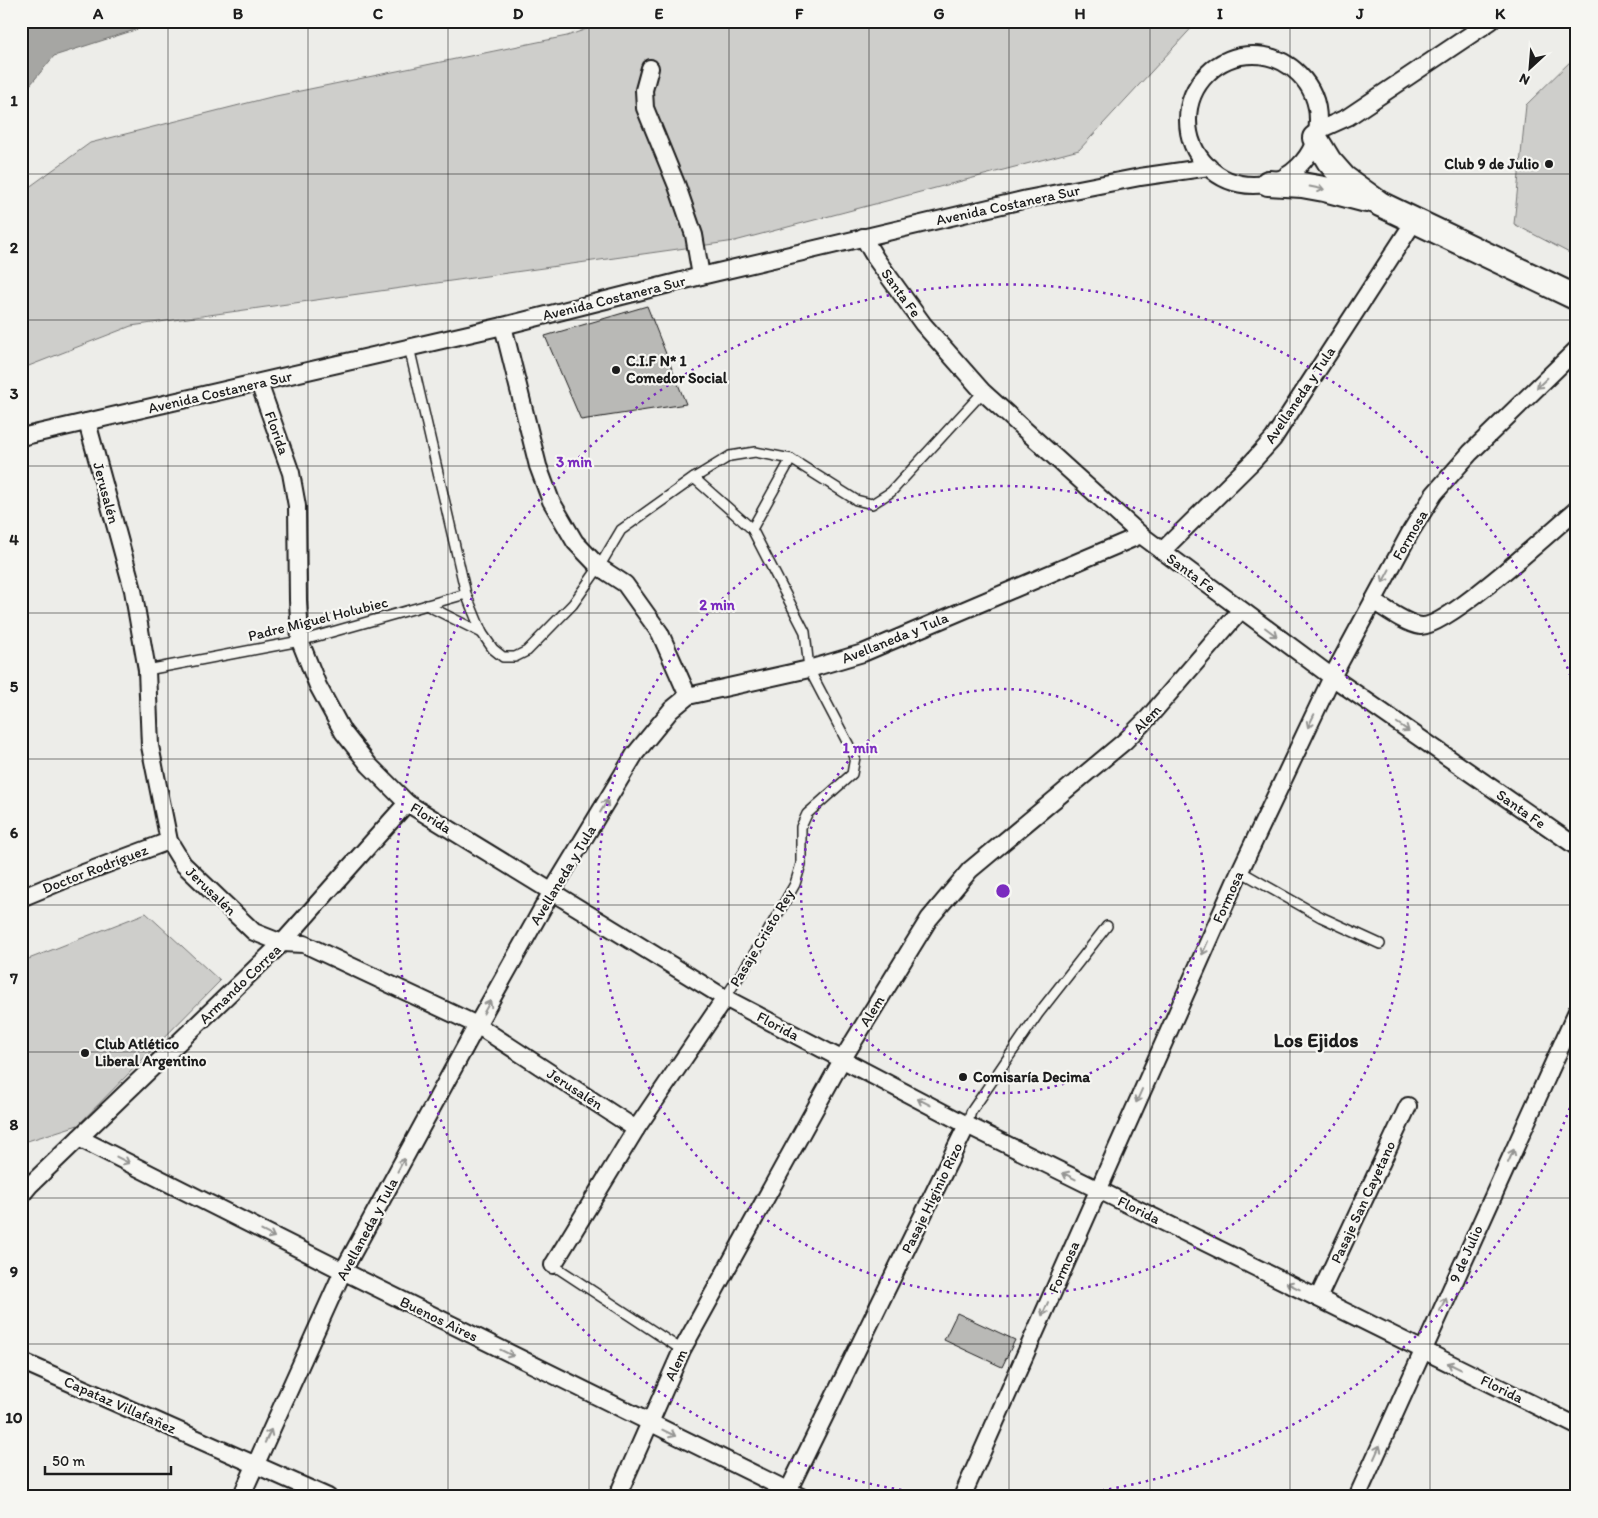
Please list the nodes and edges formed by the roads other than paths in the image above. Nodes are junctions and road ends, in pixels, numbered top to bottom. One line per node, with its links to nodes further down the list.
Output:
1 (1490, 21): 3 (street)
2 (650, 68): 9 (street)
3 (1316, 135): 4 (street); 5 (street); 6 (street)
4 (1209, 167): 5 (street); 8 (street, Avenida Costanera Sur)
5 (1268, 183): 6 (street, one-way to 6)
6 (1380, 204): 7 (street)
7 (1416, 220): 10 (street); 23 (street, Avellaneda y Tula)
8 (863, 238): 9 (street, Avenida Costanera Sur); 15 (street, Santa Fe)
9 (701, 276): 11 (street, Avenida Costanera Sur)
10 (1577, 298)
11 (503, 326): 12 (street, Avenida Costanera Sur); 24 (street)
12 (409, 347): 14 (street, Avenida Costanera Sur); 25 (lane)
13 (1577, 349): 26 (street, Formosa, one-way to 26)
14 (259, 383): 16 (street, Avenida Costanera Sur); 30 (street, Florida)
15 (984, 392): 18 (lane); 22 (street, Santa Fe)
16 (87, 422): 17 (street, Avenida Costanera Sur); 32 (street, Jerusalén)
17 (21, 437)
18 (790, 459): 19 (lane); 21 (lane)
19 (694, 478): 21 (lane, Pasaje Cristo Rey); 24 (lane)
20 (1577, 509): 26 (street)
21 (752, 529): 31 (lane, Pasaje Cristo Rey)
22 (1140, 535): 23 (street, Santa Fe); 31 (street, Avellaneda y Tula)
23 (1162, 551): 28 (street, Santa Fe)
24 (599, 567): 29 (lane); 34 (street)
25 (466, 594): 27 (lane, Padre Miguel Holubiec); 29 (lane)
26 (1373, 601): 33 (street, Formosa)
27 (426, 605): 29 (lane); 30 (lane, Padre Miguel Holubiec)
28 (1241, 610): 33 (street, Santa Fe, one-way to 33); 47 (street, Alem)
29 (482, 633)
30 (300, 641): 32 (lane, Padre Miguel Holubiec); 35 (street, Florida)
31 (809, 669): 34 (street, Avellaneda y Tula); 44 (lane, Pasaje Cristo Rey)
32 (146, 670): 36 (street, Jerusalén)
33 (1332, 677): 37 (street, Santa Fe, one-way to 37); 38 (street, Formosa, one-way to 38)
34 (688, 696): 39 (street, Avellaneda y Tula, one-way to 34)
35 (407, 803): 39 (street, Florida); 42 (street, Armando Correa)
36 (168, 841): 40 (street, Doctor Rodríguez); 42 (street, Jerusalén)
37 (1577, 847)
38 (1240, 871): 43 (lane); 52 (street, Formosa, one-way to 52)
39 (551, 892): 44 (street, Florida); 46 (street, Avellaneda y Tula, one-way to 39)
40 (21, 898)
41 (1107, 926): 49 (lane, Pasaje Higinio Rizo)
42 (282, 944): 46 (street, Jerusalén); 51 (street, Armando Correa)
43 (1380, 944)
44 (725, 998): 47 (street, Florida); 50 (street, Pasaje Cristo Rey)
45 (1577, 1011): 58 (street, 9 de Julio, one-way to 45)
46 (477, 1025): 50 (street, Jerusalén); 55 (street, Avellaneda y Tula, one-way to 46)
47 (842, 1060): 49 (street, Florida, one-way to 47); 57 (street, Alem)
48 (1408, 1106): 56 (street, Pasaje San Cayetano)
49 (967, 1125): 52 (street, Florida, one-way to 49); 63 (street, Pasaje Higinio Rizo)
50 (636, 1129): 54 (street, Pasaje Cristo Rey)
51 (79, 1138): 53 (street, Armando Correa); 55 (street, Buenos Aires, one-way to 55)
52 (1098, 1190): 56 (street, Florida, one-way to 52); 67 (street, Formosa, one-way to 67)
53 (21, 1196)
54 (553, 1266): 57 (lane, Pasaje Cristo Rey)
55 (343, 1272): 60 (street, Buenos Aires, one-way to 60); 62 (street, Avellaneda y Tula, one-way to 55)
56 (1318, 1298): 58 (street, Florida)
57 (682, 1350): 60 (street, Alem)
58 (1422, 1350): 61 (street, Florida, one-way to 58); 68 (street, 9 de Julio, one-way to 58)
59 (21, 1361): 62 (street, Capataz Villafañez)
60 (649, 1423): 63 (street, Buenos Aires, one-way to 63); 66 (street, Alem)
61 (1577, 1426)
62 (255, 1464): 64 (street, Avellaneda y Tula); 65 (street, Capataz Villafañez)
63 (795, 1494)
64 (241, 1497)
65 (328, 1497)
66 (617, 1497)
67 (962, 1497)
68 (1357, 1497)

